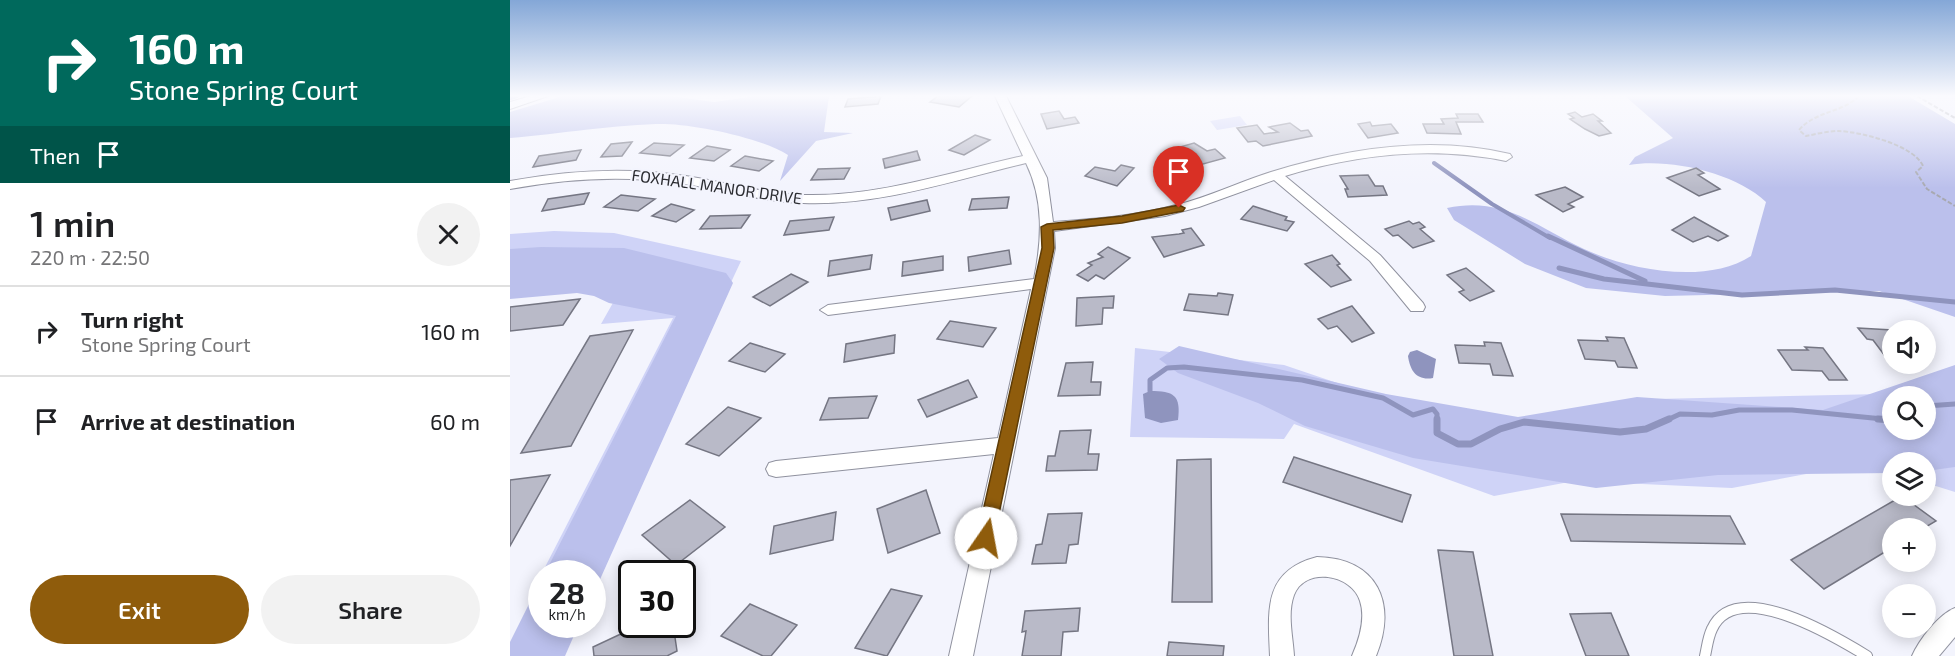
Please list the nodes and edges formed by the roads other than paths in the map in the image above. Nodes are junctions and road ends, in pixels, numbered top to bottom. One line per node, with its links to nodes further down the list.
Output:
1 (1014, 127): 3 (street)
2 (1506, 157): 4 (street)
3 (1028, 159): 5 (street, FOXHALL MANOR DRIVE); 6 (street)
4 (1276, 175): 6 (street); 8 (street)
5 (510, 185)
6 (1047, 227): 7 (street)
7 (1040, 283): 9 (street); 10 (street)
8 (1417, 307)
9 (828, 310)
10 (1005, 445): 11 (street); 13 (street)
11 (776, 469)
12 (1955, 619): 18 (street)
13 (961, 656)
14 (1282, 656): 15 (street)
15 (1364, 656)
16 (1705, 656): 17 (lane)
17 (1867, 656)
18 (1924, 656)

